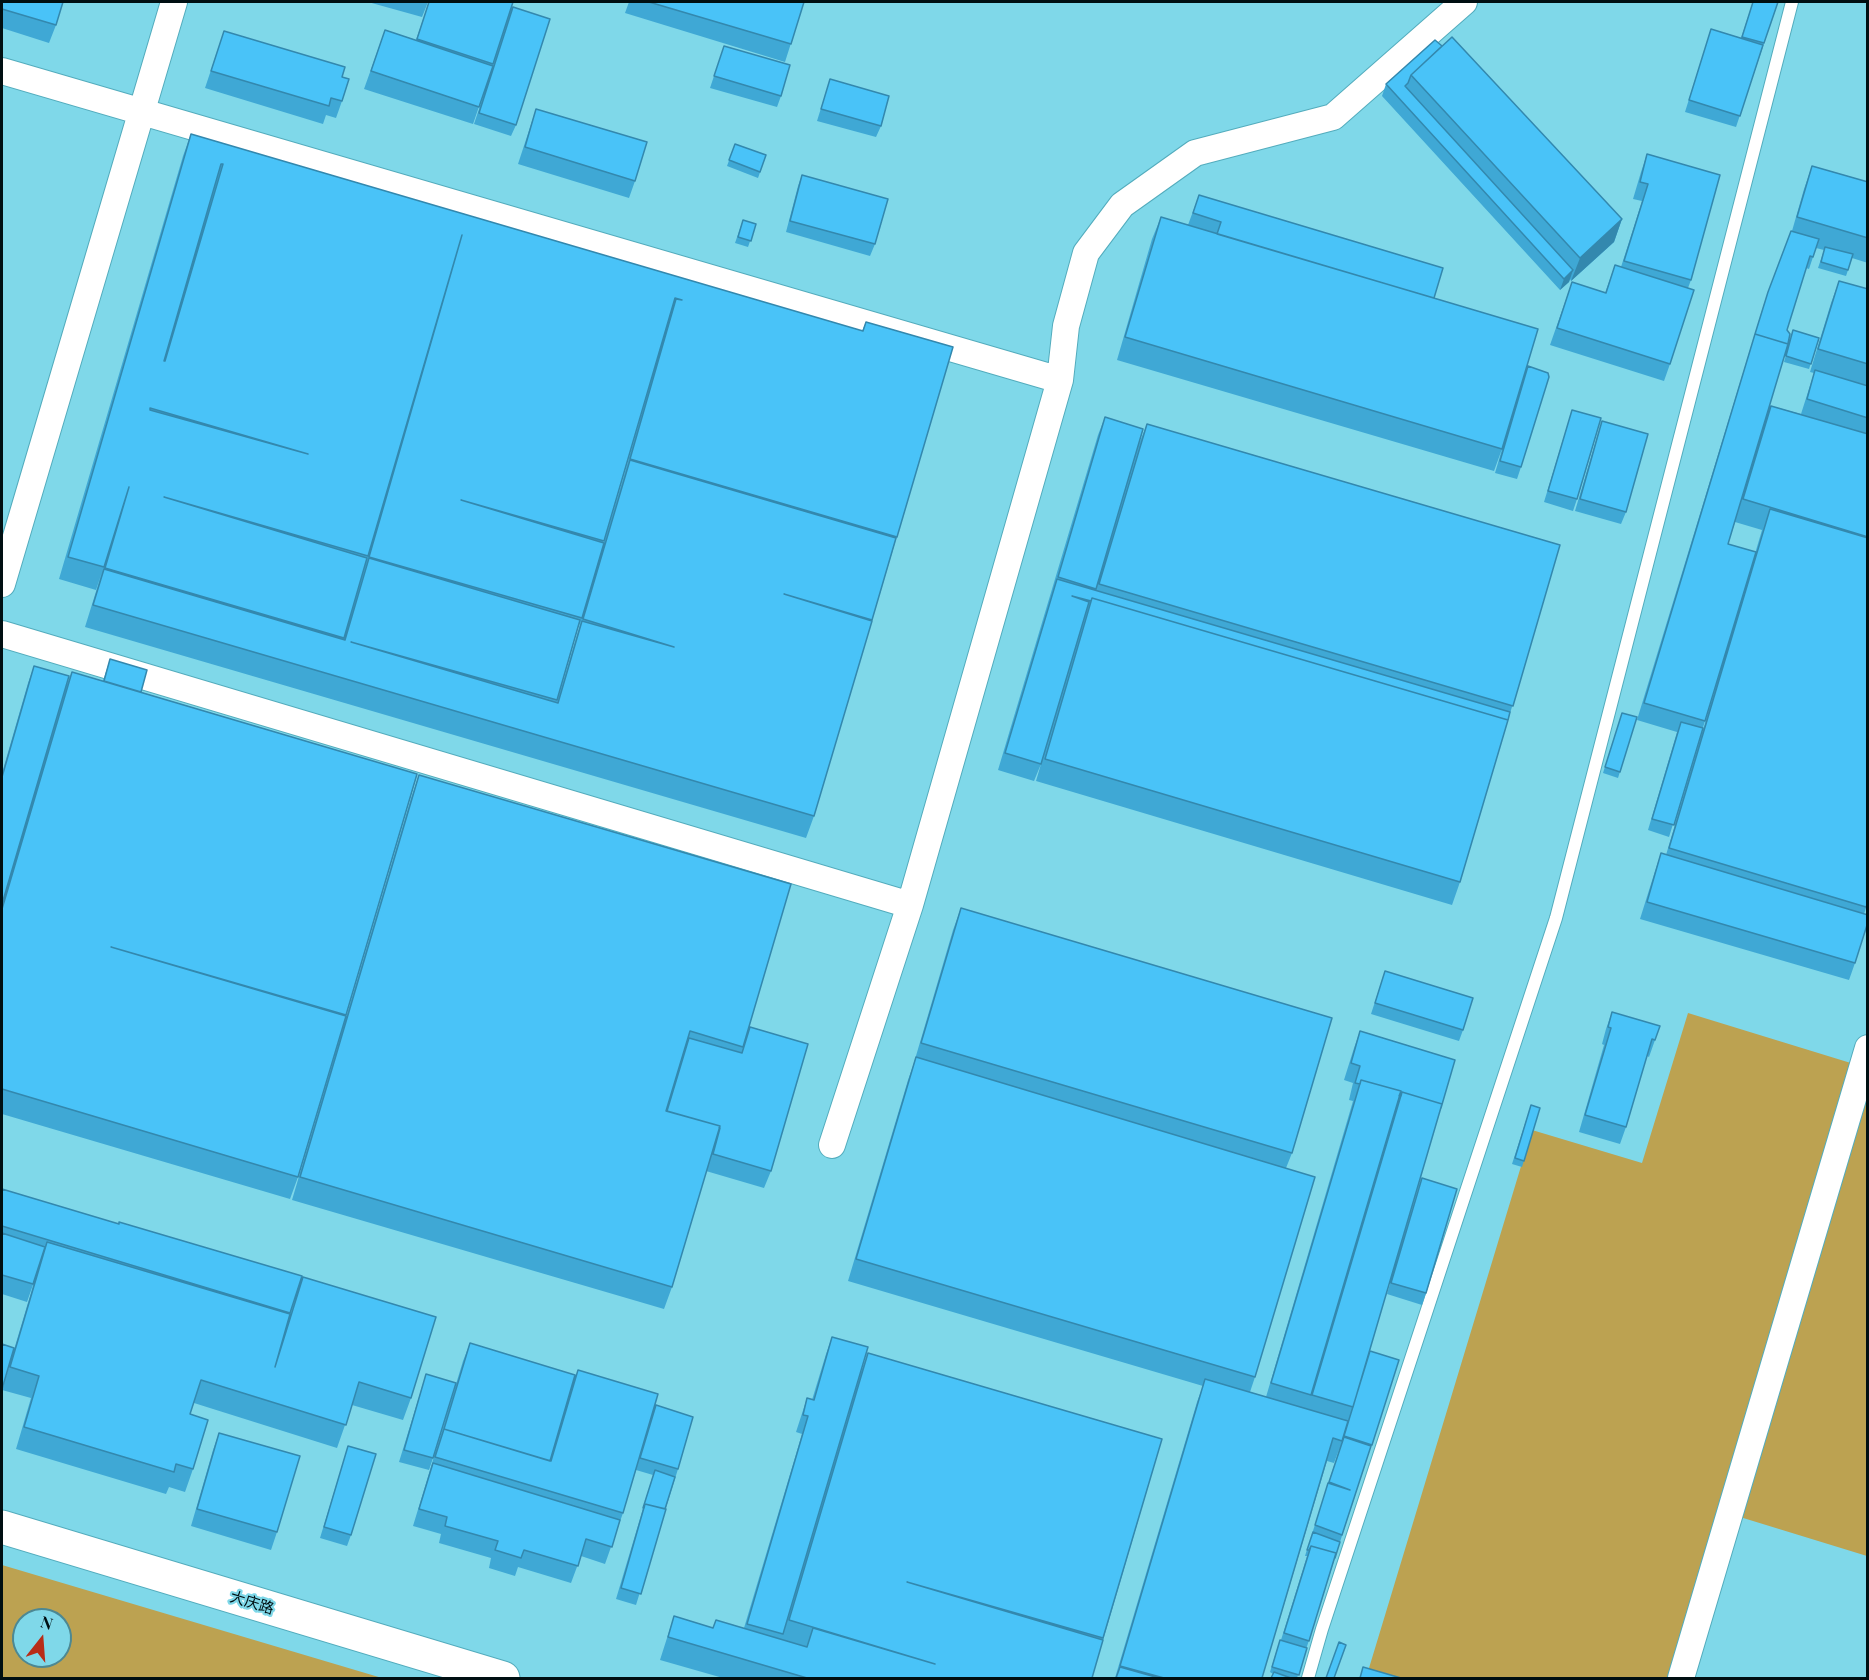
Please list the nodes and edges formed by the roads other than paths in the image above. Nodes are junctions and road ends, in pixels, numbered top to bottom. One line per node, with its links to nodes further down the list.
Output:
1 (174, 2): 5 (street)
2 (1464, 2): 6 (street)
3 (1792, 2): 14 (lane)
4 (2, 70): 5 (street)
5 (141, 112): 6 (street); 7 (street)
6 (1060, 380): 9 (street)
7 (2, 584)
8 (2, 634): 9 (street)
9 (910, 905): 11 (street)
10 (1868, 1048): 15 (street)
11 (832, 1145)
12 (2, 1527): 13 (main road, 大庆路)
13 (503, 1678)
14 (1308, 1678)
15 (1682, 1678)

